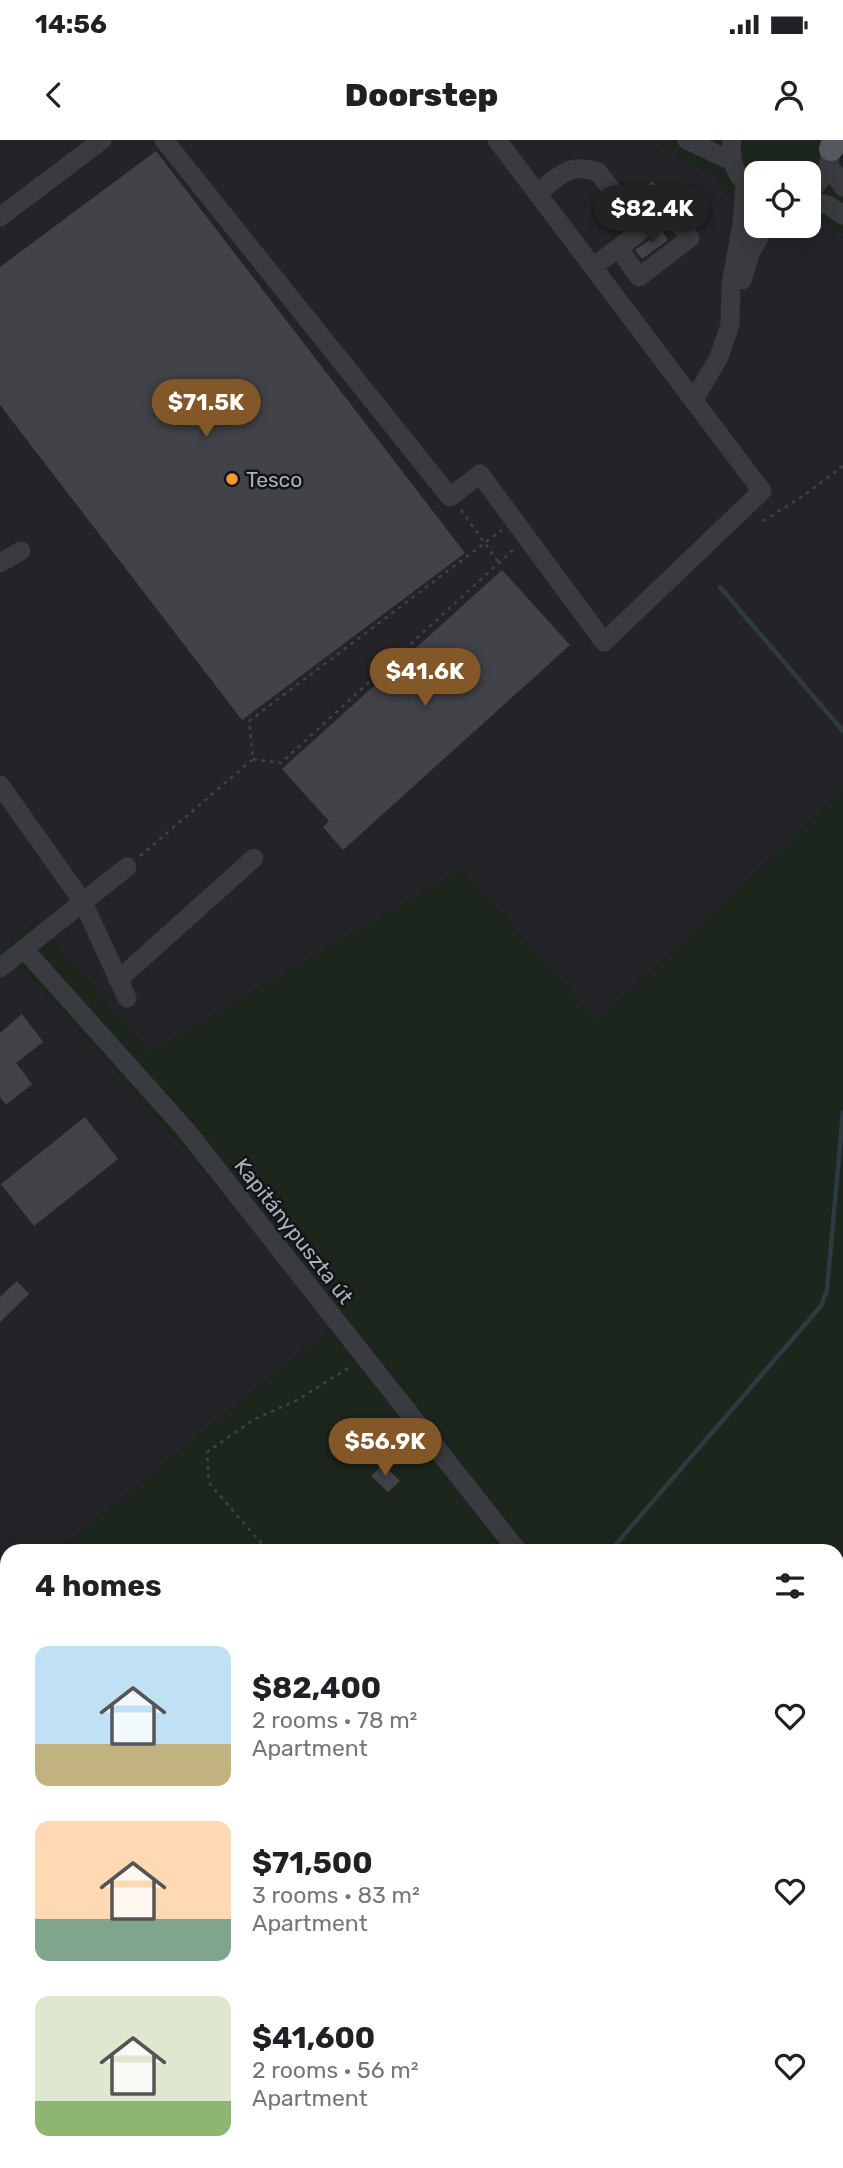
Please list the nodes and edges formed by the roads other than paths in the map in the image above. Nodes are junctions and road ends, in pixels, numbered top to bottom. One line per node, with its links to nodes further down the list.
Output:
1 (102, 140): 15 (street)
2 (164, 140): 21 (street)
3 (497, 140): 11 (street)
4 (687, 140): 7 (street)
5 (732, 140): 7 (street)
6 (832, 148): 9 (street); 10 (street)
7 (733, 162): 8 (street)
8 (744, 179)
9 (821, 179)
10 (843, 187)
11 (537, 193): 16 (street); 19 (street)
12 (821, 203): 14 (street)
13 (744, 214): 20 (street)
14 (843, 215)
15 (0, 217)
16 (642, 230): 18 (street); 18 (street)
17 (759, 238): 20 (street)
18 (618, 248): 19 (street)
19 (593, 267): 21 (street)
20 (731, 311): 21 (street)
21 (694, 400)
22 (20, 551): 23 (street)
23 (0, 563)
24 (0, 785): 27 (street)
25 (254, 858): 30 (street)
26 (127, 867): 27 (street)
27 (83, 902): 28 (street); 30 (street)
28 (24, 949): 29 (street); 32 (street, Kapitánypuszta út)
29 (0, 968)
30 (118, 980): 31 (street)
31 (127, 998)
32 (512, 1544)

